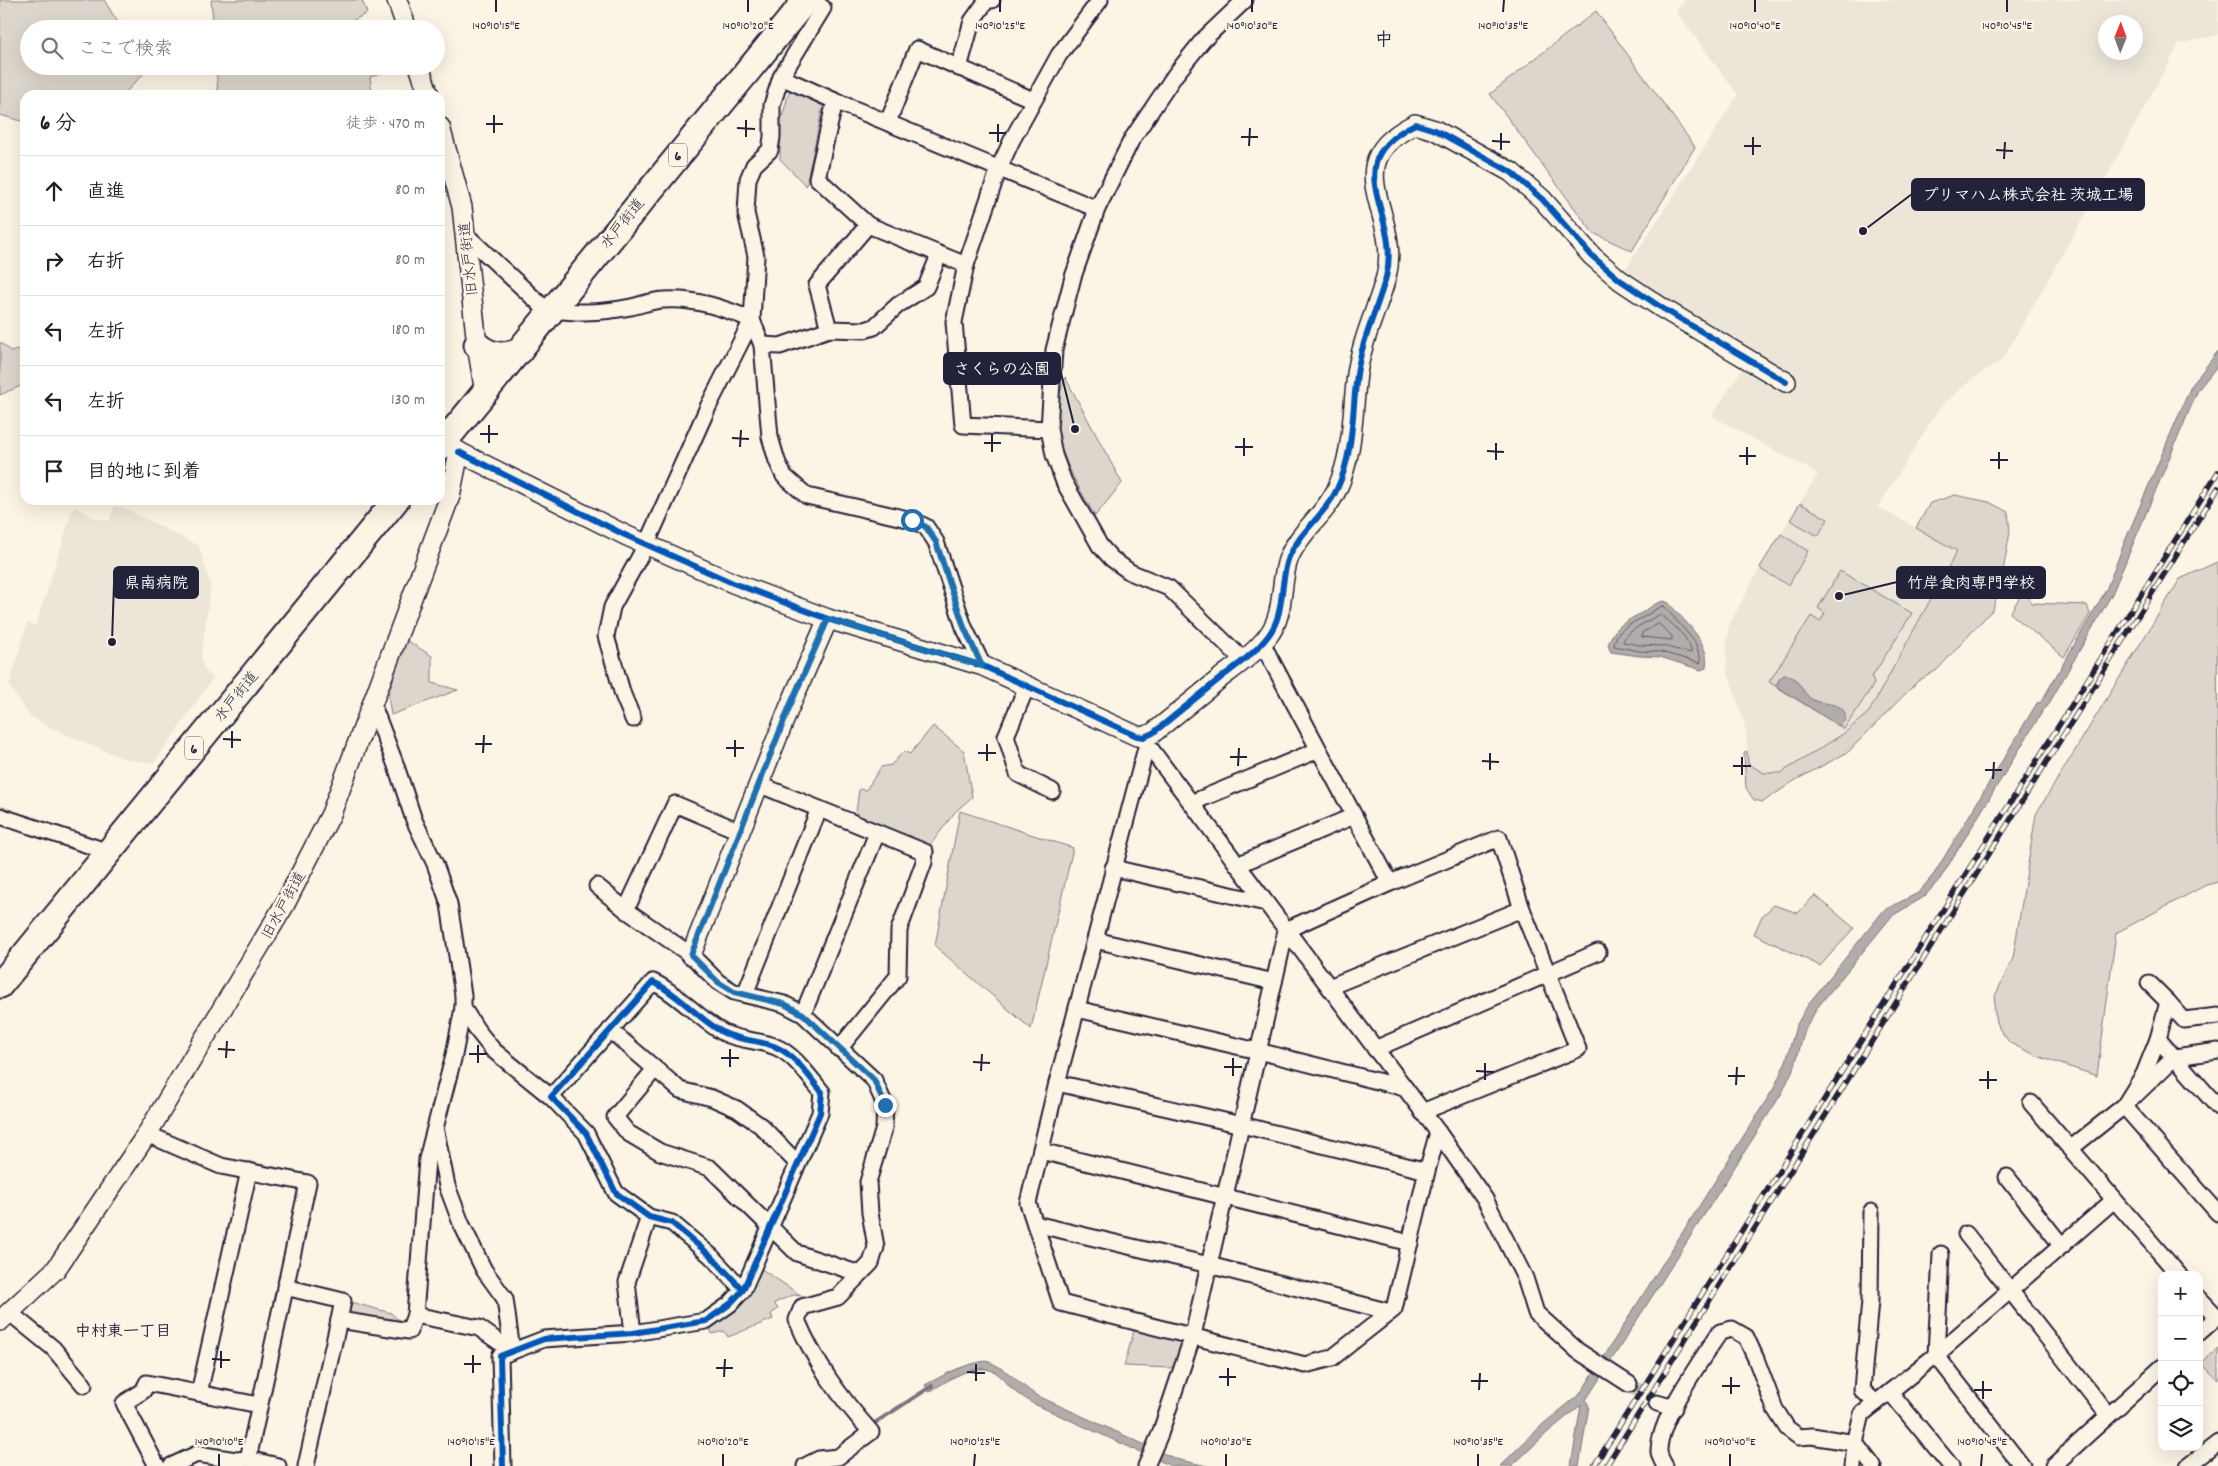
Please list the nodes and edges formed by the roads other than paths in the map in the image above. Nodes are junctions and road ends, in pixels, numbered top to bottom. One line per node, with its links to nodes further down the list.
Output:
1 (397, 0): 7 (street)
2 (806, 0): 22 (highway, 水戸街道 / 6)
3 (813, 0): 10 (street)
4 (992, 0): 8 (street)
5 (1100, 0): 12 (street)
6 (1245, 0): 17 (street)
7 (404, 20)
8 (959, 68): 12 (street); 14 (street)
9 (423, 75): 11 (street)
10 (781, 77): 13 (street); 23 (street)
11 (427, 90)
12 (1033, 100): 16 (street)
13 (835, 101): 14 (street); 18 (street)
14 (888, 122): 16 (street)
15 (445, 144): 19 (street, 旧水戸街道)
16 (999, 168): 17 (street); 21 (street)
17 (1097, 209): 30 (street)
18 (868, 225): 20 (street); 24 (street)
19 (466, 235): 22 (street); 25 (street, 旧水戸街道)
20 (939, 255): 21 (street); 24 (street)
21 (966, 265): 30 (street)
22 (552, 310): 23 (street); 27 (highway, 水戸街道 / 6)
23 (752, 320): 26 (street); 33 (street)
24 (830, 329): 26 (street)
25 (477, 345): 27 (highway); 29 (street, 旧水戸街道)
26 (762, 345): 37 (street)
27 (520, 351): 29 (highway, 水戸街道 / 6)
28 (1786, 382): 35 (street)
29 (485, 393): 31 (highway, 水戸街道 / 6)
30 (1049, 429): 36 (street)
31 (448, 447): 33 (street); 39 (street, 旧水戸街道)
32 (392, 505): 51 (highway, 水戸街道 / 6)
33 (646, 544): 34 (street); 40 (street)
34 (828, 619): 37 (street); 43 (street)
35 (1262, 644): 36 (street); 42 (street)
36 (1243, 660): 41 (street)
37 (982, 666): 38 (street)
38 (1027, 686): 41 (street); 44 (street)
39 (372, 703): 70 (street); 92 (street, 旧水戸街道)
40 (633, 719)
41 (1146, 740): 45 (street); 53 (street)
42 (1318, 750): 45 (street); 48 (street)
43 (758, 784): 46 (street); 49 (street)
44 (1052, 791)
45 (1191, 803): 52 (street)
46 (819, 809): 50 (street); 68 (street)
47 (0, 816): 51 (street)
48 (1354, 816): 52 (street); 54 (street)
49 (739, 831): 58 (street); 62 (street)
50 (877, 832): 72 (street); 76 (street)
51 (109, 852): 66 (highway, 水戸街道 / 6)
52 (1237, 865): 56 (street)
53 (1113, 868): 56 (street); 60 (street)
54 (1390, 883): 57 (street); 59 (street)
55 (597, 886): 58 (street)
56 (1266, 903): 59 (street)
57 (1522, 909): 63 (street); 67 (street)
58 (626, 910): 62 (street)
59 (1286, 930): 64 (street); 67 (street)
60 (1094, 940): 64 (street); 71 (street)
61 (1598, 952): 63 (street)
62 (691, 955): 68 (street)
63 (1548, 974): 77 (street); 88 (street)
64 (1274, 982): 78 (street)
65 (2150, 983): 69 (street)
66 (0, 985)
67 (1329, 987): 77 (street)
68 (745, 994): 72 (street)
69 (2168, 1002): 73 (street); 75 (street)
70 (463, 1008): 84 (street); 90 (street)
71 (1077, 1009): 78 (street); 82 (street)
72 (803, 1014): 76 (street)
73 (2218, 1016)
74 (610, 1030): 81 (street); 84 (street); 95 (street)
75 (2158, 1039): 80 (street); 86 (street)
76 (839, 1049): 112 (street)
77 (1375, 1049): 83 (street)
78 (1258, 1050): 83 (street); 89 (street)
79 (2218, 1051): 80 (street)
80 (2175, 1057): 86 (street); 87 (street)
81 (655, 1070): 95 (street); 105 (street)
82 (1057, 1083): 89 (street); 94 (street)
83 (1405, 1088): 88 (street)
84 (551, 1097): 103 (street)
85 (2031, 1103): 93 (street)
86 (2124, 1106): 93 (street); 102 (street)
87 (2218, 1107)
88 (1422, 1112): 91 (street)
89 (1242, 1125): 97 (street); 99 (street)
90 (435, 1128): 118 (street); 125 (street)
91 (1438, 1132): 97 (street); 128 (street)
92 (147, 1134): 96 (street); 119 (street, 旧水戸街道)
93 (2070, 1149): 100 (street)
94 (1041, 1152): 99 (street); 104 (street)
95 (798, 1164): 105 (street)
96 (249, 1171): 113 (street); 131 (street)
97 (1426, 1171): 107 (street)
98 (2007, 1178): 108 (street)
99 (1225, 1197): 107 (street); 110 (street)
100 (2114, 1200): 108 (street); 111 (street)
101 (1871, 1212): 133 (street)
102 (2218, 1212)
103 (649, 1217): 114 (street); 123 (street)
104 (1035, 1224): 110 (street); 124 (street)
105 (770, 1228): 112 (street); 114 (street)
106 (1966, 1234): 115 (street)
107 (1410, 1243): 117 (street)
108 (2062, 1246): 115 (street)
109 (1941, 1254): 126 (street)
110 (1209, 1265): 117 (street); 124 (street)
111 (2176, 1271)
112 (860, 1274): 140 (street)
113 (285, 1287): 121 (street); 134 (street)
114 (743, 1290): 123 (street)
115 (2009, 1291): 126 (street); 136 (street)
116 (2203, 1302): 120 (street)
117 (1390, 1312): 124 (street)
118 (415, 1315): 121 (street); 125 (street)
119 (5, 1317): 129 (street)
120 (2217, 1317): 122 (street)
121 (339, 1320): 144 (street)
122 (2203, 1329)
123 (633, 1333): 125 (street)
124 (1194, 1335): 147 (street)
125 (512, 1351): 145 (street)
126 (1936, 1355): 130 (street); 152 (street)
127 (2158, 1371): 136 (street)
128 (1629, 1384)
129 (84, 1385)
130 (1890, 1392): 133 (street); 151 (street)
131 (200, 1394): 134 (street); 141 (street)
132 (1657, 1403): 135 (street)
133 (1876, 1403): 137 (street)
134 (259, 1405): 139 (street)
135 (1674, 1408): 137 (street); 148 (street)
136 (2108, 1415): 153 (street)
137 (1855, 1443): 149 (street); 150 (street)
138 (2218, 1444): 154 (street)
139 (248, 1459): 142 (street); 143 (street)
140 (835, 1461): 146 (street)
141 (157, 1466)
142 (171, 1466)
143 (278, 1466)
144 (306, 1466)
145 (502, 1466)
146 (806, 1466)
147 (1146, 1466)
148 (1665, 1466)
149 (1853, 1466)
150 (1873, 1466)
151 (1951, 1466)
152 (2022, 1466)
153 (2053, 1466)
154 (2188, 1466)

